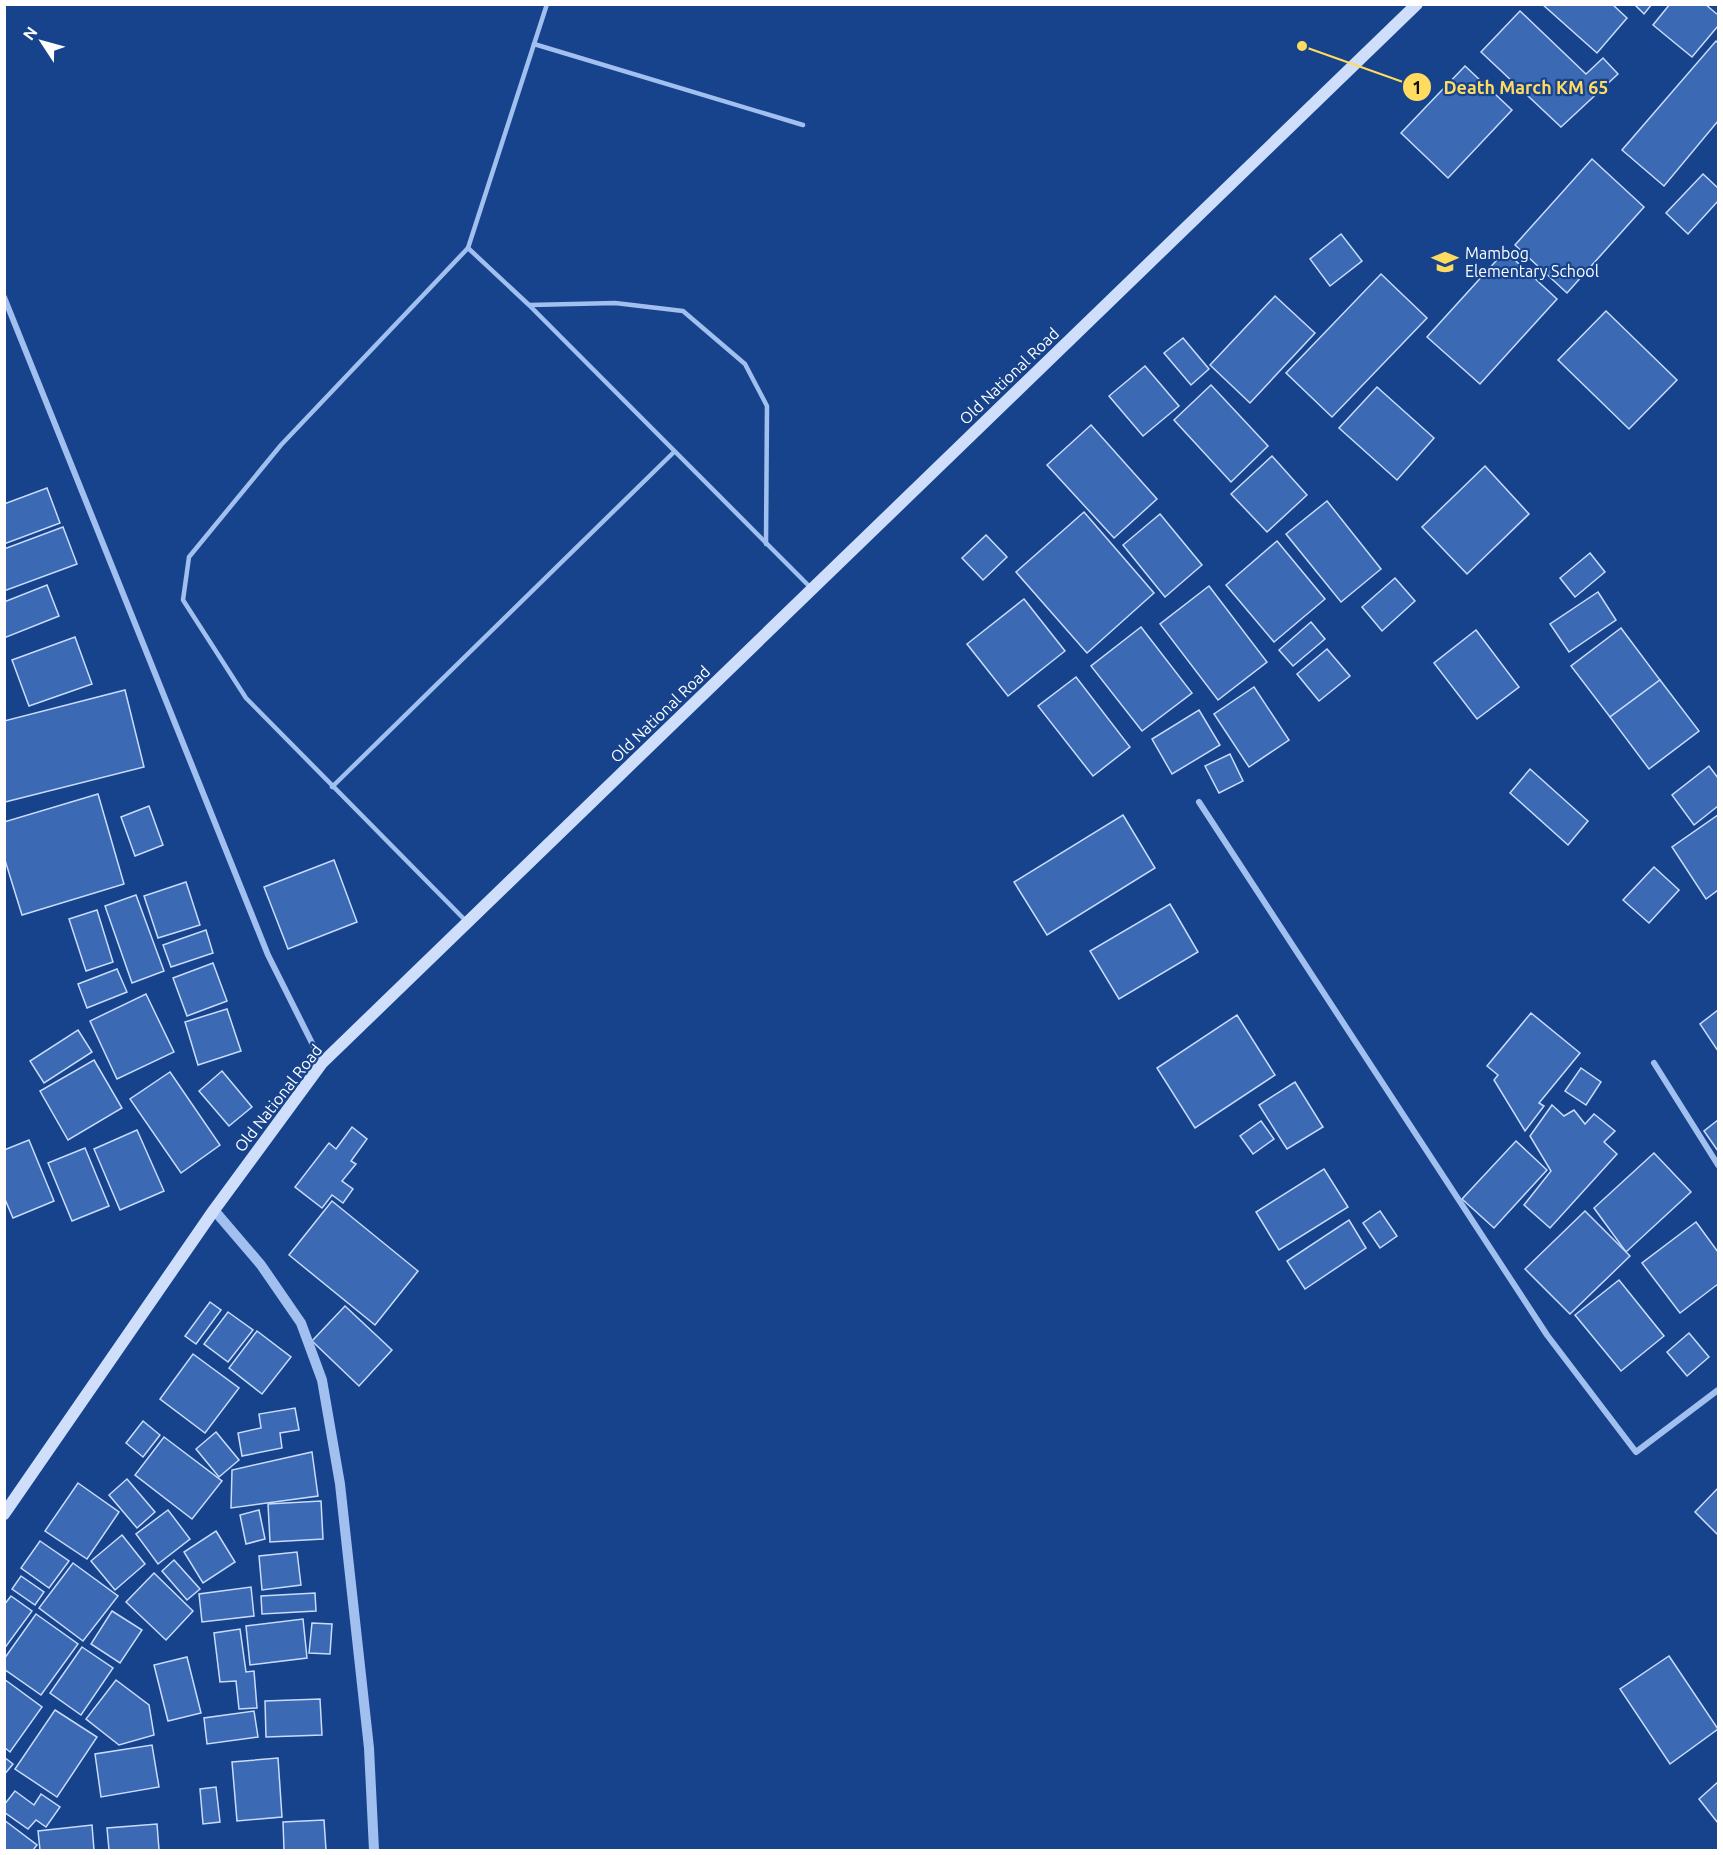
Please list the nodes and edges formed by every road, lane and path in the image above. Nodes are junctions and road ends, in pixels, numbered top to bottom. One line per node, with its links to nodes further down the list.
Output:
1 (547, 4): 3 (lane)
2 (1417, 4): 10 (main road, Old National Road)
3 (534, 44): 4 (lane); 5 (lane)
4 (802, 125)
5 (468, 248): 7 (lane); 11 (lane)
6 (4, 297): 14 (street)
7 (529, 305): 8 (lane); 9 (lane)
8 (674, 452): 9 (lane); 11 (lane)
9 (766, 544): 10 (lane)
10 (812, 590): 13 (main road, Old National Road)
11 (332, 787): 13 (lane)
12 (1199, 802): 18 (street)
13 (468, 923): 14 (main road, Old National Road)
14 (322, 1063): 17 (main road, Old National Road)
15 (1654, 1063): 16 (street)
16 (1719, 1165)
17 (214, 1210): 19 (main road, Old National Road); 20 (street)
18 (1719, 1390)
19 (4, 1514)
20 (374, 1851)

